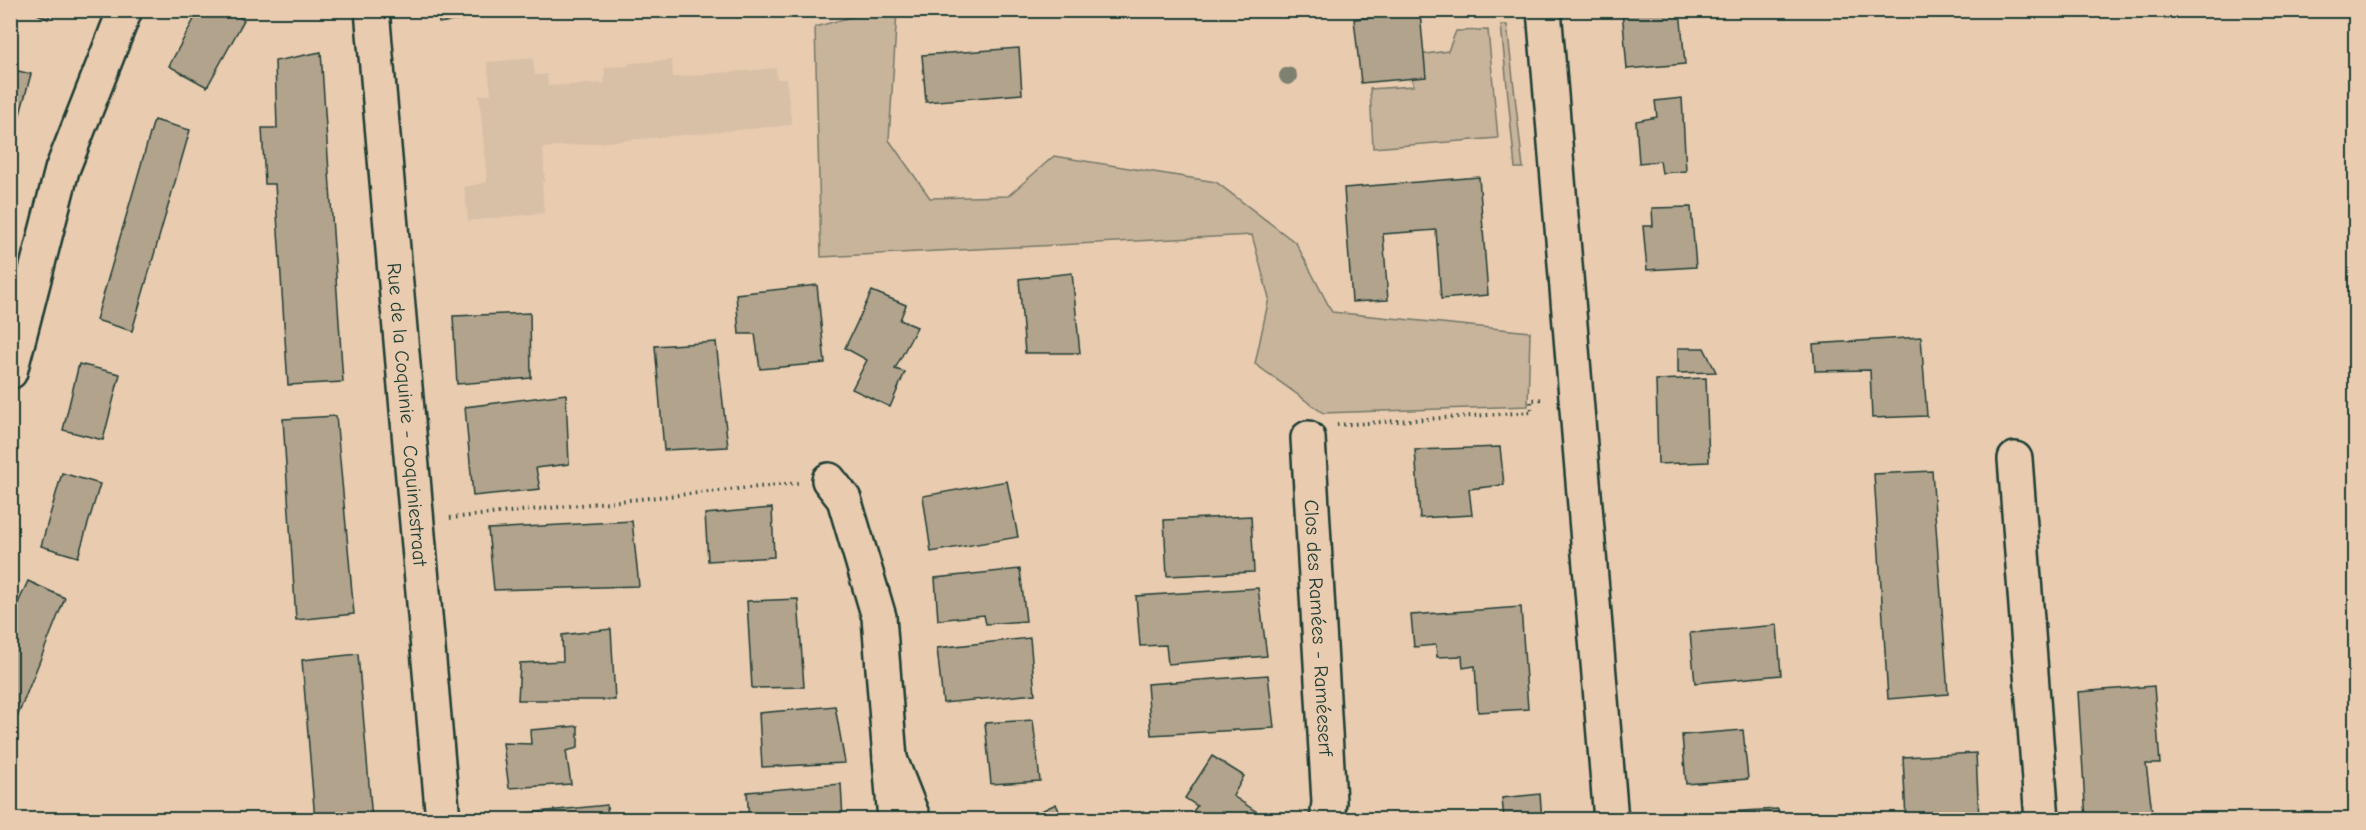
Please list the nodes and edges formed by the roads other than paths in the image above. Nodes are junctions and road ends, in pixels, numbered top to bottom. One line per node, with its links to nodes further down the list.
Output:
1 (125, 10): 4 (street)
2 (372, 10): 9 (street, Rue de la Coquinie - Coquiniestraat)
3 (1544, 10): 13 (street)
4 (10, 372)
5 (1308, 438): 12 (street, Clos des Ramées - Raméeserf)
6 (2015, 459): 14 (street)
7 (829, 480): 8 (street)
8 (890, 759): 10 (street); 11 (street)
9 (443, 819)
10 (895, 819)
11 (914, 819)
12 (1327, 819)
13 (1611, 819)
14 (2042, 819)

